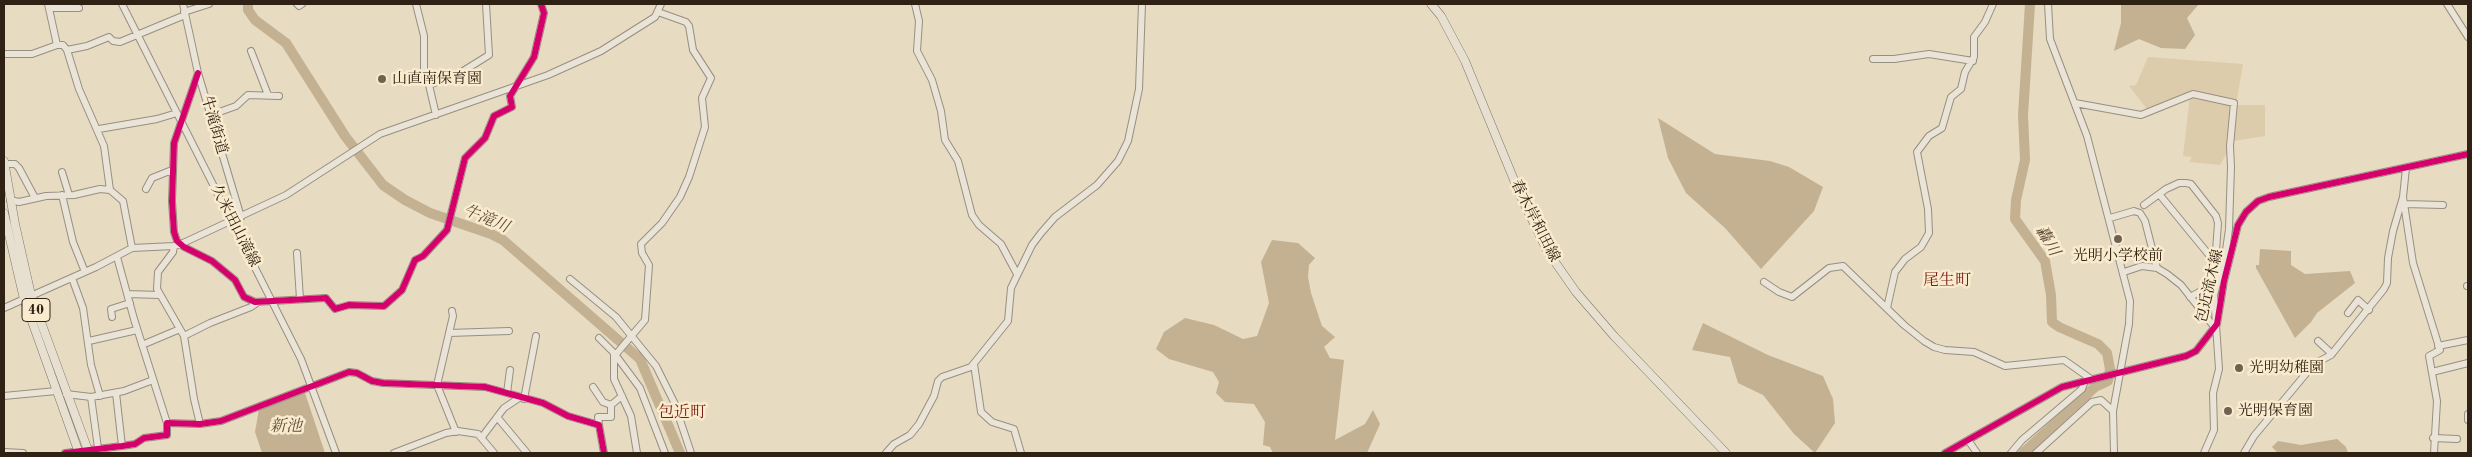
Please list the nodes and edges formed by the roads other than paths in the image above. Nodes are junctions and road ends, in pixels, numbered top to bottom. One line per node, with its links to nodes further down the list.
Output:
1 (122, 4): 20 (street, 久米田山滝線)
2 (183, 4): 19 (street, 牛滝街道)
3 (209, 4): 19 (street)
4 (297, 4): 5 (street)
5 (302, 4)
6 (416, 4): 29 (street)
7 (486, 4): 29 (street)
8 (542, 4): 30 (street)
9 (661, 4): 18 (street)
10 (915, 4): 66 (street)
11 (1142, 4): 66 (street)
12 (1432, 4): 149 (main road, 春木岸和田線)
13 (1993, 4): 27 (street)
14 (2048, 4): 33 (street)
15 (2447, 4): 21 (street)
16 (49, 6): 17 (street); 22 (street)
17 (79, 8)
18 (658, 12): 30 (street); 91 (street)
19 (185, 14): 20 (street); 28 (street, 牛滝街道)
20 (136, 34): 23 (street); 34 (street, 久米田山滝線)
21 (2468, 37)
22 (57, 45): 23 (street); 25 (street)
23 (67, 50): 38 (street)
24 (251, 51): 31 (street)
25 (4, 54)
26 (1873, 59): 27 (street)
27 (1973, 61): 79 (street)
28 (198, 73): 35 (street, 牛滝街道); 37 (street)
29 (429, 85): 36 (street)
30 (516, 86): 36 (street); 74 (street)
31 (268, 96): 32 (street); 35 (street)
32 (280, 96)
33 (2075, 103): 56 (street); 84 (street)
34 (177, 113): 37 (street, 久米田山滝線); 38 (street)
35 (211, 115): 55 (street, 牛滝街道)
36 (436, 115): 55 (street)
37 (181, 120): 42 (street); 57 (street, 久米田山滝線)
38 (98, 129): 45 (street)
39 (2468, 154): 41 (street, 包近流木線)
40 (4, 162): 49 (street); 50 (main road, 40)
41 (2406, 168): 48 (street); 84 (street, 包近流木線)
42 (172, 170): 44 (street); 58 (street)
43 (62, 172): 47 (street)
44 (146, 189)
45 (110, 190): 47 (street); 59 (street)
46 (2160, 194): 52 (street); 62 (street); 62 (street)
47 (65, 195): 49 (street); 64 (street)
48 (2403, 196): 51 (street); 80 (street)
49 (35, 198): 50 (street)
50 (10, 200): 72 (main road, 40)
51 (2404, 204): 53 (street); 97 (street)
52 (2144, 205)
53 (2443, 205)
54 (4, 213): 72 (main road, 40)
55 (241, 217): 57 (street)
56 (2110, 218): 63 (street); 65 (street)
57 (232, 220): 58 (street); 75 (street, 久米田山滝線)
58 (177, 245): 59 (street); 71 (street); 76 (street)
59 (132, 248): 61 (street)
60 (297, 252): 74 (street)
61 (117, 257): 64 (street); 70 (street)
62 (2214, 262): 73 (street)
63 (2157, 268): 65 (street); 73 (street)
64 (85, 272): 67 (street)
65 (2124, 272): 103 (street)
66 (1017, 274): 101 (street)
67 (72, 278): 72 (street); 94 (street)
68 (570, 279): 91 (street)
69 (1764, 282): 79 (street)
70 (128, 294): 71 (street); 77 (street)
71 (159, 296): 85 (street)
72 (28, 297): 78 (street); 110 (main road, 40); 113 (main road, 40)
73 (2190, 297): 84 (street)
74 (300, 299): 75 (street)
75 (272, 301): 76 (street); 107 (street, 久米田山滝線)
76 (258, 302): 89 (street)
77 (130, 303): 83 (street); 86 (street)
78 (4, 308)
79 (1887, 308): 106 (street)
80 (2369, 310): 82 (street); 99 (street)
81 (452, 311): 88 (street)
82 (2348, 313)
83 (112, 317)
84 (2216, 326): 103 (street, 包近流木線); 155 (street)
85 (180, 329): 89 (street); 96 (street)
86 (137, 330): 94 (street); 96 (street)
87 (509, 331): 88 (street)
88 (449, 333): 108 (street)
89 (184, 336): 125 (street)
90 (536, 336): 118 (street)
91 (631, 336): 98 (street); 146 (street)
92 (599, 338): 98 (street)
93 (2468, 340): 97 (street)
94 (88, 341): 115 (street)
95 (2318, 341): 99 (street)
96 (142, 345): 105 (street)
97 (2438, 346): 104 (street)
98 (615, 353): 116 (street); 145 (street)
99 (2332, 354): 156 (street)
100 (2468, 363): 104 (street)
101 (974, 364): 147 (street); 148 (street)
102 (510, 370): 112 (street)
103 (2118, 372): 106 (street, 包近流木線); 120 (street)
104 (2432, 372): 129 (street)
105 (153, 380): 111 (street); 124 (street)
106 (2089, 380): 131 (street, 包近流木線); 152 (street)
107 (312, 385): 108 (street); 125 (street); 139 (street, 久米田山滝線)
108 (437, 385): 112 (street); 127 (street)
109 (593, 387): 119 (street)
110 (56, 391): 114 (street); 136 (main road, 40)
111 (116, 393): 115 (street); 132 (street)
112 (507, 393): 118 (street)
113 (66, 394): 117 (street); 134 (main road, 40)
114 (4, 396)
115 (100, 396): 117 (street)
116 (622, 396): 119 (street); 144 (street)
117 (91, 398): 133 (street)
118 (521, 398): 122 (street); 126 (street)
119 (611, 405): 126 (street)
120 (2113, 411): 153 (street); 154 (street)
121 (2468, 414): 123 (street)
122 (497, 417): 128 (street); 142 (street)
123 (2468, 420)
124 (167, 423): 125 (street); 132 (street)
125 (200, 424)
126 (599, 425): 143 (street)
127 (456, 432): 128 (street); 140 (street)
128 (482, 438): 141 (street)
129 (2433, 438): 130 (street); 157 (street)
130 (2457, 439)
131 (1968, 440): 150 (street, 包近流木線); 151 (street)
132 (122, 446): 133 (street)
133 (98, 448): 134 (street)
134 (88, 451): 136 (street)
135 (4, 452): 137 (street)
136 (79, 452): 138 (street)
137 (23, 453)
138 (65, 453)
139 (336, 453)
140 (394, 453)
141 (494, 453)
142 (527, 453)
143 (604, 453)
144 (637, 453)
145 (665, 453)
146 (691, 453)
147 (886, 453)
148 (1021, 453)
149 (1726, 453)
150 (1945, 453)
151 (1977, 453)
152 (2011, 453)
153 (2036, 453)
154 (2114, 453)
155 (2204, 453)
156 (2244, 453)
157 (2434, 453)

